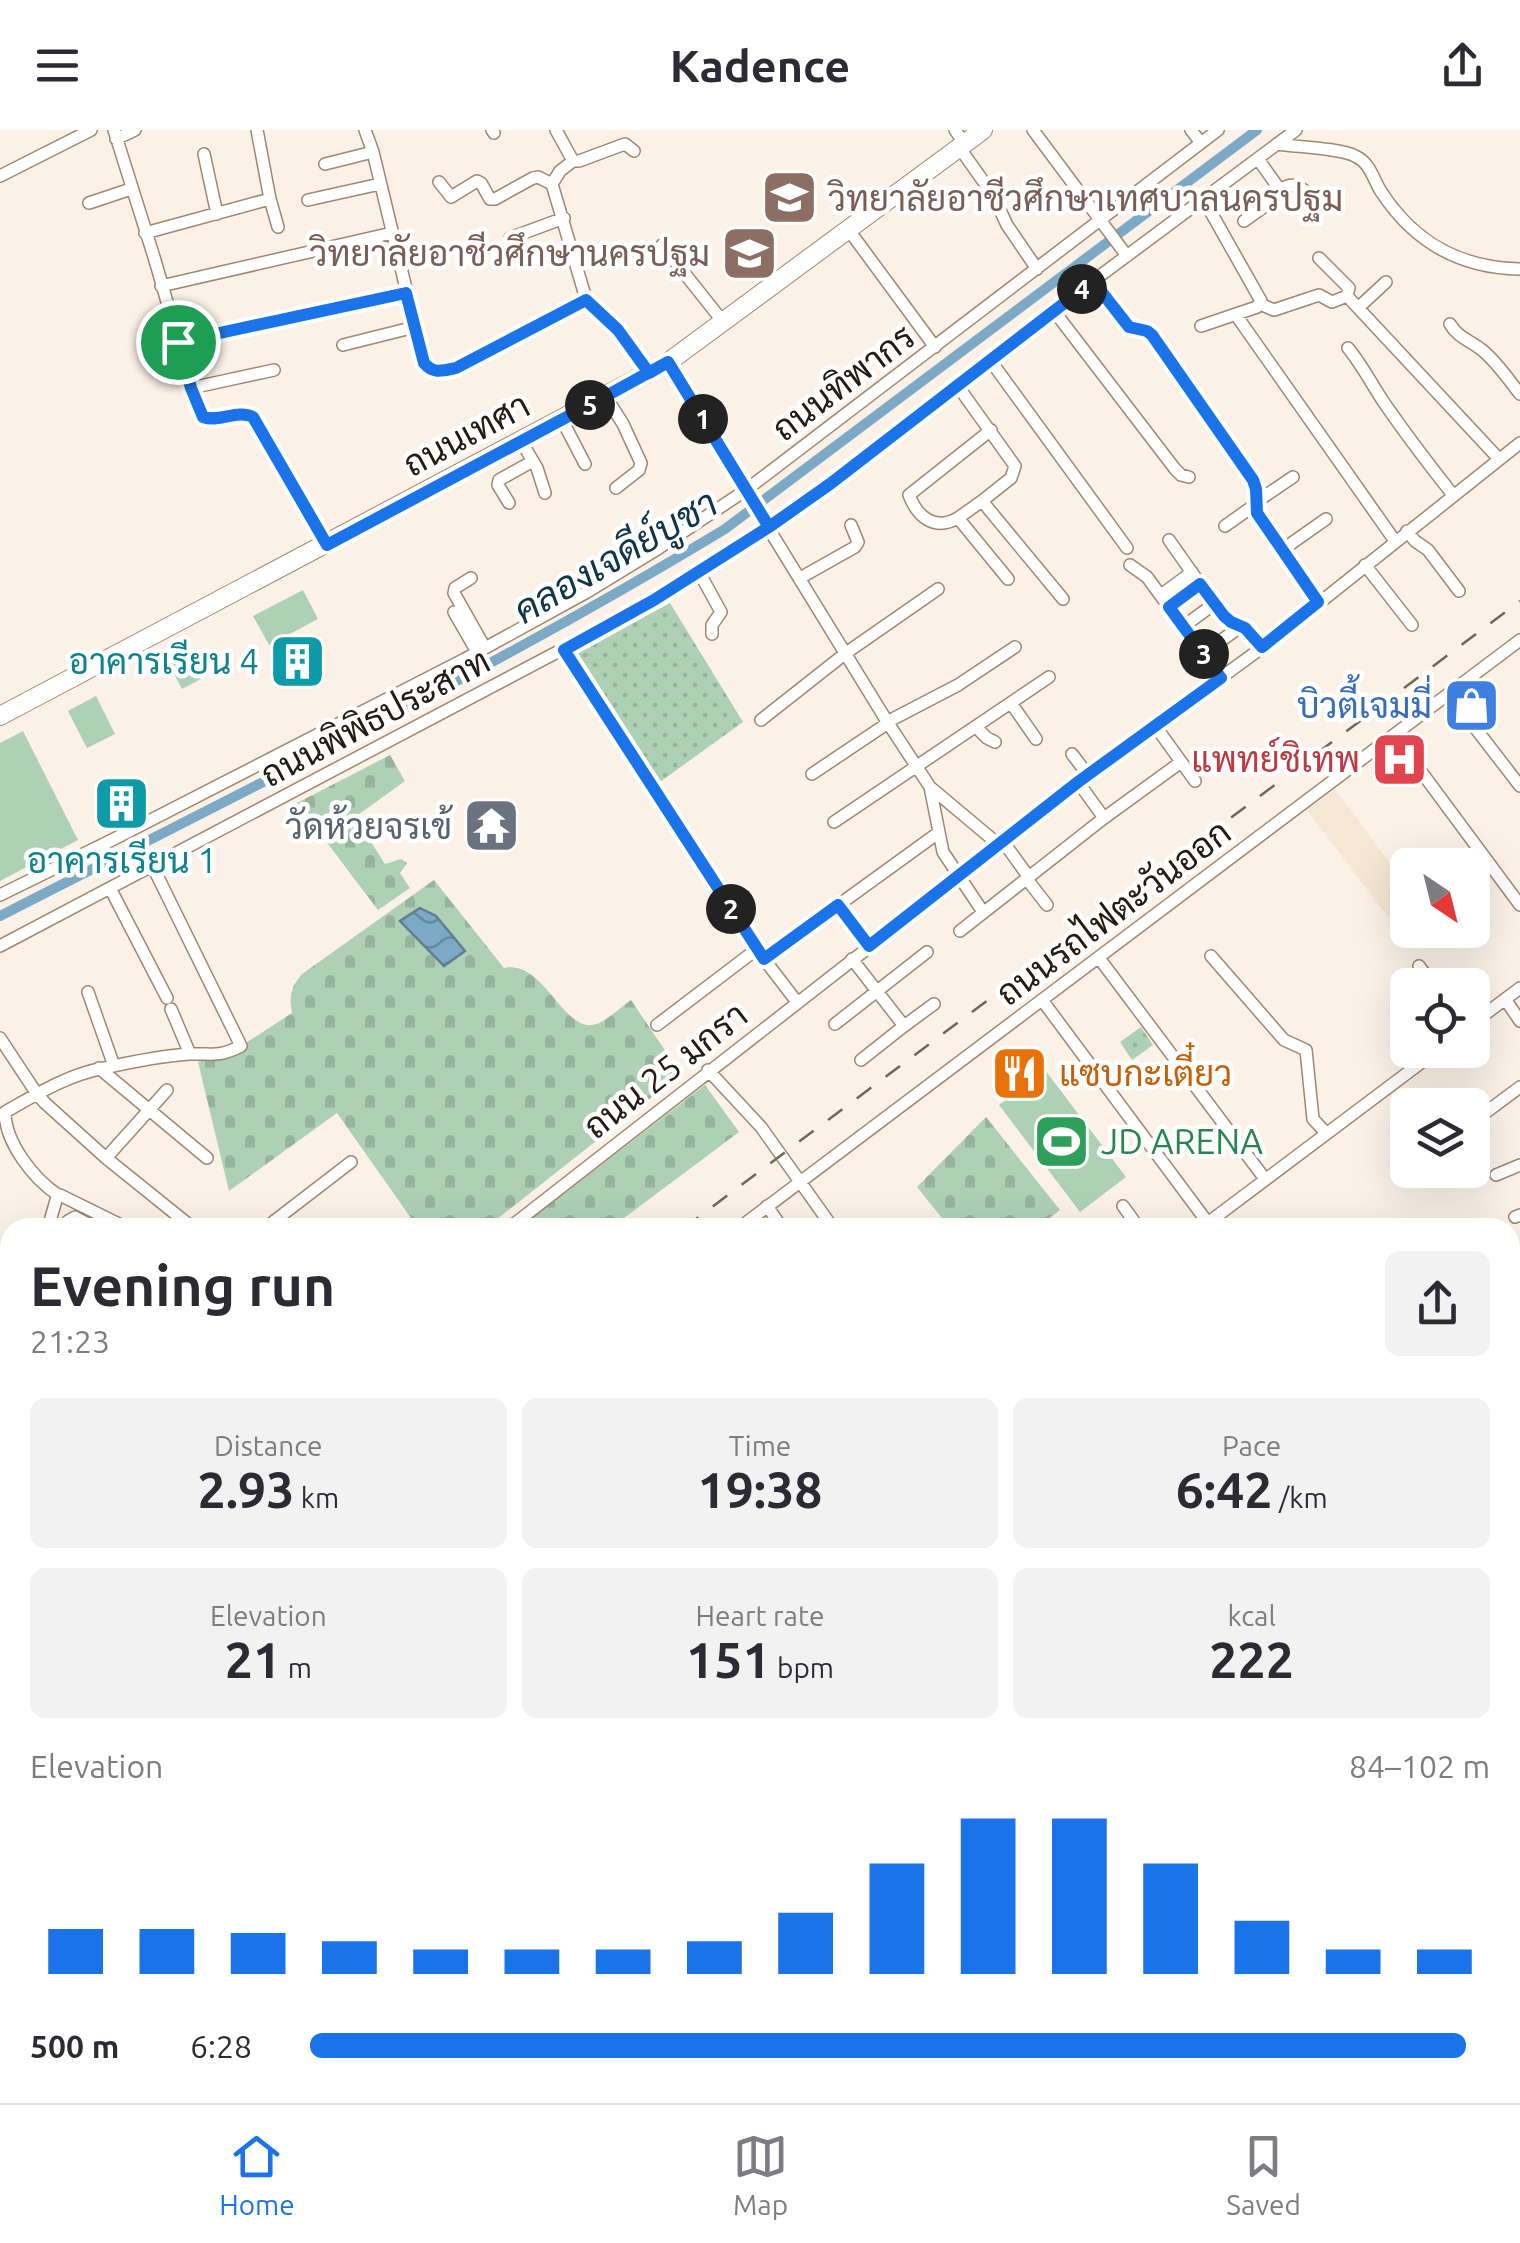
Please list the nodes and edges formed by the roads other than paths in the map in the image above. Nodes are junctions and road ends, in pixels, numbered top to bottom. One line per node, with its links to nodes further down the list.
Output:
1 (91, 130): 21 (street)
2 (135, 130): 11 (street)
3 (257, 130): 28 (street)
4 (365, 130): 15 (street)
5 (556, 130): 19 (street)
6 (983, 130): 12 (main road, ถนนเทศา)
7 (1033, 130): 35 (street)
8 (1191, 130): 13 (street)
9 (1218, 130): 13 (street, ถนนทิพากร)
10 (1296, 130): 14 (street, ถนนพิพิธประสาท)
11 (115, 134): 25 (street)
12 (959, 140): 37 (main road, ถนนเทศา); 45 (street)
13 (1200, 143): 35 (street, ถนนทิพากร)
14 (1277, 144): 18 (street, ถนนพิพิธประสาท); 44 (street)
15 (374, 152): 20 (street); 23 (street)
16 (634, 152): 19 (street)
17 (204, 154): 32 (street)
18 (1258, 159): 26 (street); 30 (street, ถนนพิพิธประสาท)
19 (572, 162): 24 (street)
20 (324, 164)
21 (0, 176)
22 (439, 182): 24 (street)
23 (380, 184): 29 (street); 38 (street)
24 (552, 184): 33 (street)
25 (131, 190): 31 (street); 39 (street)
26 (1280, 190): 27 (street); 34 (street)
27 (1311, 197)
28 (270, 200): 32 (street); 36 (street)
29 (308, 200)
30 (1204, 200): 42 (street, ถนนพิพิธประสาท); 52 (street)
31 (89, 203)
32 (217, 214): 39 (street)
33 (564, 218): 40 (street); 51 (street)
34 (1244, 221)
35 (1103, 224): 42 (street); 45 (street, ถนนทิพากร)
36 (278, 226)
37 (848, 229): 56 (main road, ถนนเทศา); 62 (street)
38 (392, 232): 48 (street); 49 (street)
39 (145, 233): 48 (street)
40 (510, 238)
41 (662, 245): 56 (street)
42 (1124, 253): 46 (street, ถนนพิพิธประสาท)
43 (1319, 258): 50 (street)
44 (1520, 268)
45 (1037, 269): 62 (street, ถนนทิพากร)
46 (1093, 281): 54 (street, ถนนพิพิธประสาท); 87 (street)
47 (1386, 282): 53 (street)
48 (161, 286): 60 (street)
49 (406, 293): 59 (street); 60 (street)
50 (1347, 296): 52 (street); 53 (street)
51 (586, 300): 59 (street); 67 (street)
52 (1260, 304): 55 (street)
53 (1359, 307): 76 (street)
54 (1054, 311): 64 (street, ถนนพิพิธประสาท); 79 (street)
55 (1236, 315): 58 (street); 95 (street)
56 (724, 322): 65 (main road, ถนนเทศา)
57 (1450, 324): 70 (street)
58 (1201, 326)
59 (415, 328): 61 (street)
60 (178, 342): 69 (street)
61 (342, 344)
62 (936, 347): 83 (street, ถนนทิพากร)
63 (1348, 348): 84 (street)
64 (990, 360): 68 (street, ถนนพิพิธประสาท); 97 (street)
65 (668, 362): 67 (main road, ถนนเทศา); 83 (street)
66 (274, 370): 69 (street)
67 (649, 373): 71 (main road, ถนนเทศา)
68 (957, 385): 73 (street); 90 (street, ถนนพิพิธประสาท)
69 (191, 388): 96 (street)
70 (1520, 394)
71 (606, 396): 72 (main road, ถนนเทศา); 81 (street)
72 (562, 420): 74 (main road, ถนนเทศา); 78 (street)
73 (991, 430): 85 (street); 88 (street)
74 (522, 441): 77 (street); 96 (main road, ถนนเทศา)
75 (1520, 443): 76 (street, ถนน 25 มกรา)
76 (1499, 459): 84 (street, ถนน 25 มกรา)
77 (533, 461): 82 (street); 86 (street)
78 (585, 464)
79 (1189, 477)
80 (1293, 477): 87 (street)
81 (616, 488)
82 (545, 493)
83 (750, 495): 90 (street); 122 (street, ถนนทิพากร)
84 (1453, 495): 93 (street, ถนน 25 มกรา)
85 (982, 500): 88 (street); 110 (street)
86 (509, 503)
87 (1256, 503): 92 (street); 98 (street)
88 (958, 518): 105 (street)
89 (1326, 520): 98 (street)
90 (766, 522): 101 (street, ถนนพิพิธประสาท); 104 (street)
91 (851, 525): 104 (street)
92 (1225, 526)
93 (1407, 532): 95 (street, ถนน 25 มกรา); 108 (street)
94 (1169, 540): 102 (street)
95 (1395, 541): 100 (street, ถนน 25 มกรา)
96 (327, 545): 130 (main road, ถนนเทศา)
97 (1127, 548)
98 (1282, 550): 111 (street)
99 (1130, 564): 109 (street)
100 (1364, 565): 111 (street, ถนน 25 มกรา); 115 (street)
101 (699, 572): 118 (street); 123 (street, ถนนพิพิธประสาท)
102 (1192, 572): 106 (street); 109 (street)
103 (471, 578): 122 (street)
104 (800, 578): 124 (street)
105 (1008, 578)
106 (1200, 584): 112 (street); 113 (street)
107 (938, 589): 124 (street)
108 (1459, 591)
109 (1160, 595): 113 (street)
110 (1063, 599)
111 (1318, 602): 120 (street, ถนน 25 มกรา)
112 (1214, 604): 116 (street); 117 (street)
113 (1169, 607): 116 (street)
114 (454, 612): 122 (street)
115 (1412, 625)
116 (1184, 626): 125 (street)
117 (1240, 626): 120 (street); 125 (street)
118 (712, 634)
119 (1520, 640): 128 (street, ถนนรถไฟตะวันออก)
120 (1262, 647): 127 (street, ถนน 25 มกรา)
121 (1015, 648): 132 (street)
122 (481, 650): 154 (street, ถนนทิพากร)
123 (564, 650): 150 (street, ถนนพิพิธประสาท); 163 (street)
124 (846, 654): 131 (street); 132 (street)
125 (1204, 654): 127 (street)
126 (1049, 677): 129 (street)
127 (1221, 678): 134 (street, ถนน 25 มกรา)
128 (1449, 694): 135 (street, ถนนรถไฟตะวันออก); 144 (street)
129 (1011, 703): 133 (street); 136 (street)
130 (0, 716)
131 (761, 720)
132 (888, 722): 140 (street); 141 (street)
133 (976, 727): 137 (street); 140 (street)
134 (1156, 727): 139 (street); 142 (street, ถนน 25 มกรา)
135 (1394, 735): 157 (street); 165 (street, ถนนรถไฟตะวันออก)
136 (1036, 739)
137 (995, 742)
138 (1072, 754): 142 (street)
139 (1182, 762): 143 (street); 146 (street)
140 (918, 767): 145 (street); 147 (street)
141 (812, 774)
142 (1083, 779): 146 (street); 149 (street, ถนน 25 มกรา)
143 (1195, 781)
144 (1520, 786)
145 (930, 787): 148 (street); 149 (street)
146 (1104, 818): 152 (street)
147 (834, 822)
148 (938, 834): 151 (street); 156 (street)
149 (1000, 842): 151 (street, ถนน 25 มกรา); 152 (street)
150 (152, 865): 153 (street, ถนนพิพิธประสาท); 180 (street)
151 (958, 877): 158 (street); 161 (street, ถนน 25 มกรา)
152 (1027, 877): 155 (street); 158 (street)
153 (110, 888): 160 (street, ถนนพิพิธประสาท); 180 (street)
154 (0, 894)
155 (1047, 904)
156 (838, 905): 161 (street); 163 (street)
157 (1520, 905)
158 (983, 912): 159 (street)
159 (960, 930)
160 (0, 946)
161 (869, 946): 166 (street, ถนน 25 มกรา)
162 (928, 952): 168 (street)
163 (760, 954): 172 (street); 176 (street)
164 (1212, 956): 191 (street)
165 (1099, 958): 170 (street, ถนนรถไฟตะวันออก); 197 (street)
166 (852, 959): 168 (street); 172 (street, ถนน 25 มกรา)
167 (1520, 988): 171 (street)
168 (878, 991): 177 (street); 178 (street)
169 (88, 992): 182 (street)
170 (1042, 1000): 198 (street, ถนนรถไฟตะวันออก); 211 (street)
171 (1505, 1000): 174 (street); 175 (street)
172 (797, 1002): 185 (street, ถนน 25 มกรา)
173 (934, 1004): 178 (street)
174 (1490, 1011)
175 (1520, 1021)
176 (657, 1024)
177 (835, 1024)
178 (904, 1026): 181 (street)
179 (0, 1038): 188 (street)
180 (190, 1054): 182 (street)
181 (861, 1060)
182 (114, 1066): 183 (street)
183 (99, 1068): 188 (street); 190 (street)
184 (1414, 1068): 191 (street)
185 (708, 1070): 198 (street); 206 (street, ถนน 25 มกรา)
186 (1520, 1087): 189 (street)
187 (167, 1090): 190 (street)
188 (37, 1094): 192 (street); 199 (street)
189 (1490, 1109)
190 (149, 1110): 192 (street); 193 (street)
191 (1326, 1133): 197 (street)
192 (106, 1158): 204 (street)
193 (207, 1158)
194 (351, 1162): 205 (street)
195 (1520, 1166): 196 (street)
196 (1496, 1175)
197 (1266, 1179): 212 (street)
198 (800, 1181): 200 (street, ถนนรถไฟตะวันออก); 209 (street)
199 (58, 1195): 202 (street); 203 (street)
200 (767, 1206): 207 (street, ถนนรถไฟตะวันออก); 208 (street)
201 (1123, 1206): 210 (street)
202 (51, 1218)
203 (107, 1218)
204 (181, 1218)
205 (278, 1218)
206 (521, 1218)
207 (751, 1218)
208 (775, 1218)
209 (825, 1218)
210 (1132, 1218)
211 (1200, 1218)
212 (1214, 1218)

